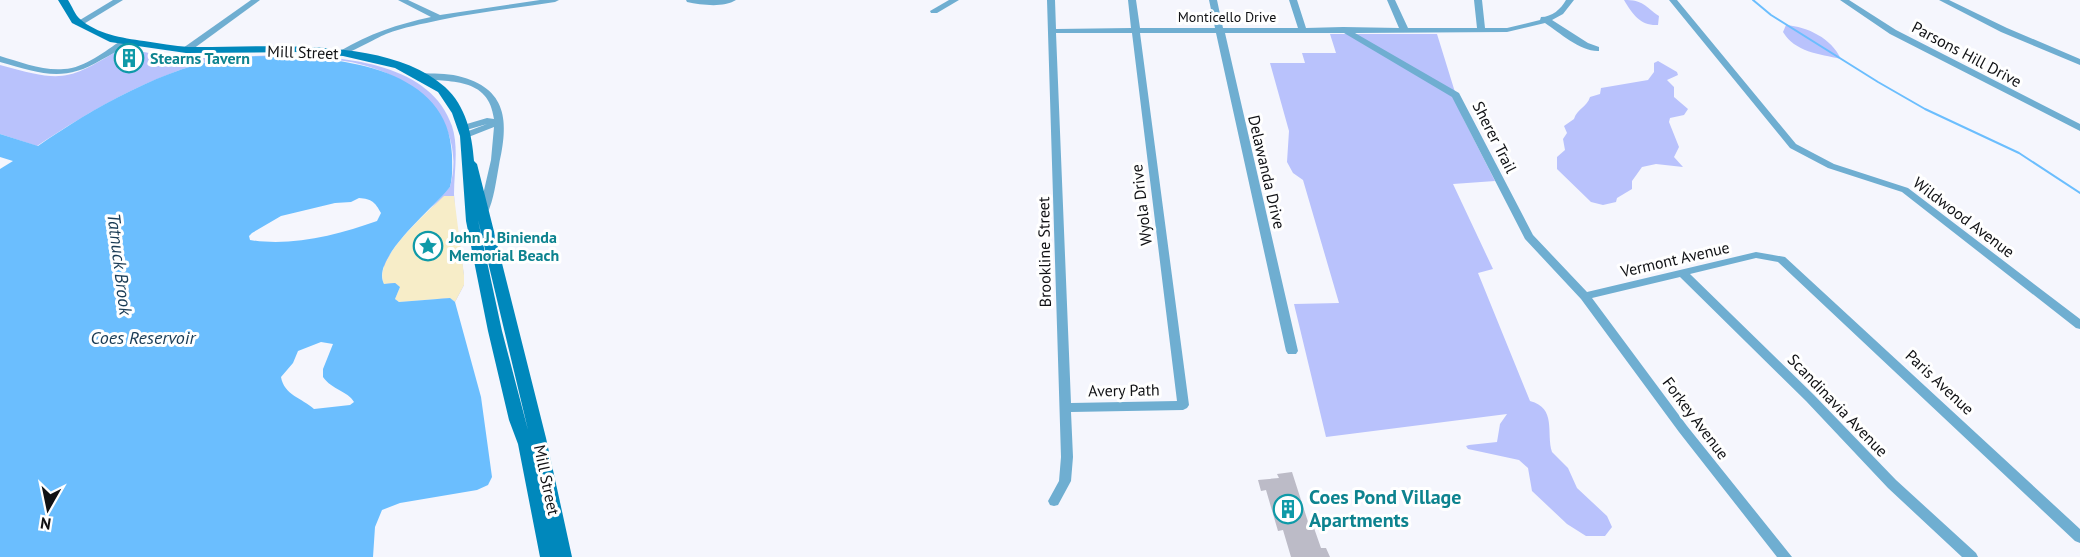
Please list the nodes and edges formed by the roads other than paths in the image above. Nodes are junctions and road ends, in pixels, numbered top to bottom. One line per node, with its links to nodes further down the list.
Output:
1 (63, 0): 24 (main road, Mill Street)
2 (118, 0): 24 (street)
3 (256, 0): 34 (street)
4 (402, 0): 22 (street)
5 (504, 0): 20 (street)
6 (555, 0): 20 (street)
7 (690, 0): 8 (street)
8 (732, 0)
9 (955, 0): 21 (street)
10 (1051, 0): 31 (street, Brookline Street)
11 (1132, 0): 28 (street, Wyola Drive)
12 (1213, 0): 29 (street, Delawanda Drive)
13 (1293, 0): 30 (street)
14 (1391, 0): 26 (street)
15 (1478, 0): 27 (street)
16 (1570, 0): 23 (street, Monticello Drive)
17 (1673, 0): 47 (street, Wildwood Avenue)
18 (1844, 0): 40 (street, Parsons Hill Drive)
19 (1943, 0): 37 (street)
20 (495, 10): 22 (street)
21 (934, 11)
22 (441, 18): 35 (street)
23 (1544, 20): 27 (street, Monticello Drive); 33 (street)
24 (79, 23): 32 (main road, Mill Street)
25 (1343, 29): 26 (street, Monticello Drive); 30 (street, Monticello Drive); 46 (street, Sherer Trail)
26 (1404, 29): 27 (street, Monticello Drive)
27 (1481, 29)
28 (1135, 30): 29 (street, Monticello Drive); 31 (street, Monticello Drive); 49 (street, Wyola Drive)
29 (1219, 30): 30 (street, Monticello Drive); 48 (street, Delawanda Drive)
30 (1303, 30)
31 (1051, 31): 50 (street, Brookline Street)
32 (125, 42): 34 (main road, Mill Street); 36 (street)
33 (1596, 49)
34 (186, 50): 35 (main road, Mill Street)
35 (343, 53): 38 (main road, Mill Street)
36 (0, 59)
37 (2080, 62)
38 (421, 76): 39 (street); 41 (main road, Mill Street)
39 (500, 122): 41 (street); 43 (street)
40 (2080, 128)
41 (464, 131): 42 (main road, Mill Street)
42 (470, 159): 43 (main road, Mill Street); 51 (main road, Mill Street)
43 (484, 212): 51 (main road, Mill Street)
44 (1773, 256): 45 (street, Vermont Avenue); 53 (street, Paris Avenue)
45 (1683, 274): 46 (street, Vermont Avenue); 57 (street, Scandinavia Avenue)
46 (1585, 296): 56 (street, Forkey Avenue)
47 (2080, 325)
48 (1292, 351)
49 (1183, 405): 50 (street, Avery Path)
50 (1066, 408): 52 (street, Brookline Street)
51 (543, 501): 54 (main road, Mill Street); 55 (main road, Mill Street)
52 (1054, 501)
53 (2080, 537)
54 (548, 557)
55 (564, 557)
56 (1785, 557)
57 (1971, 557)

